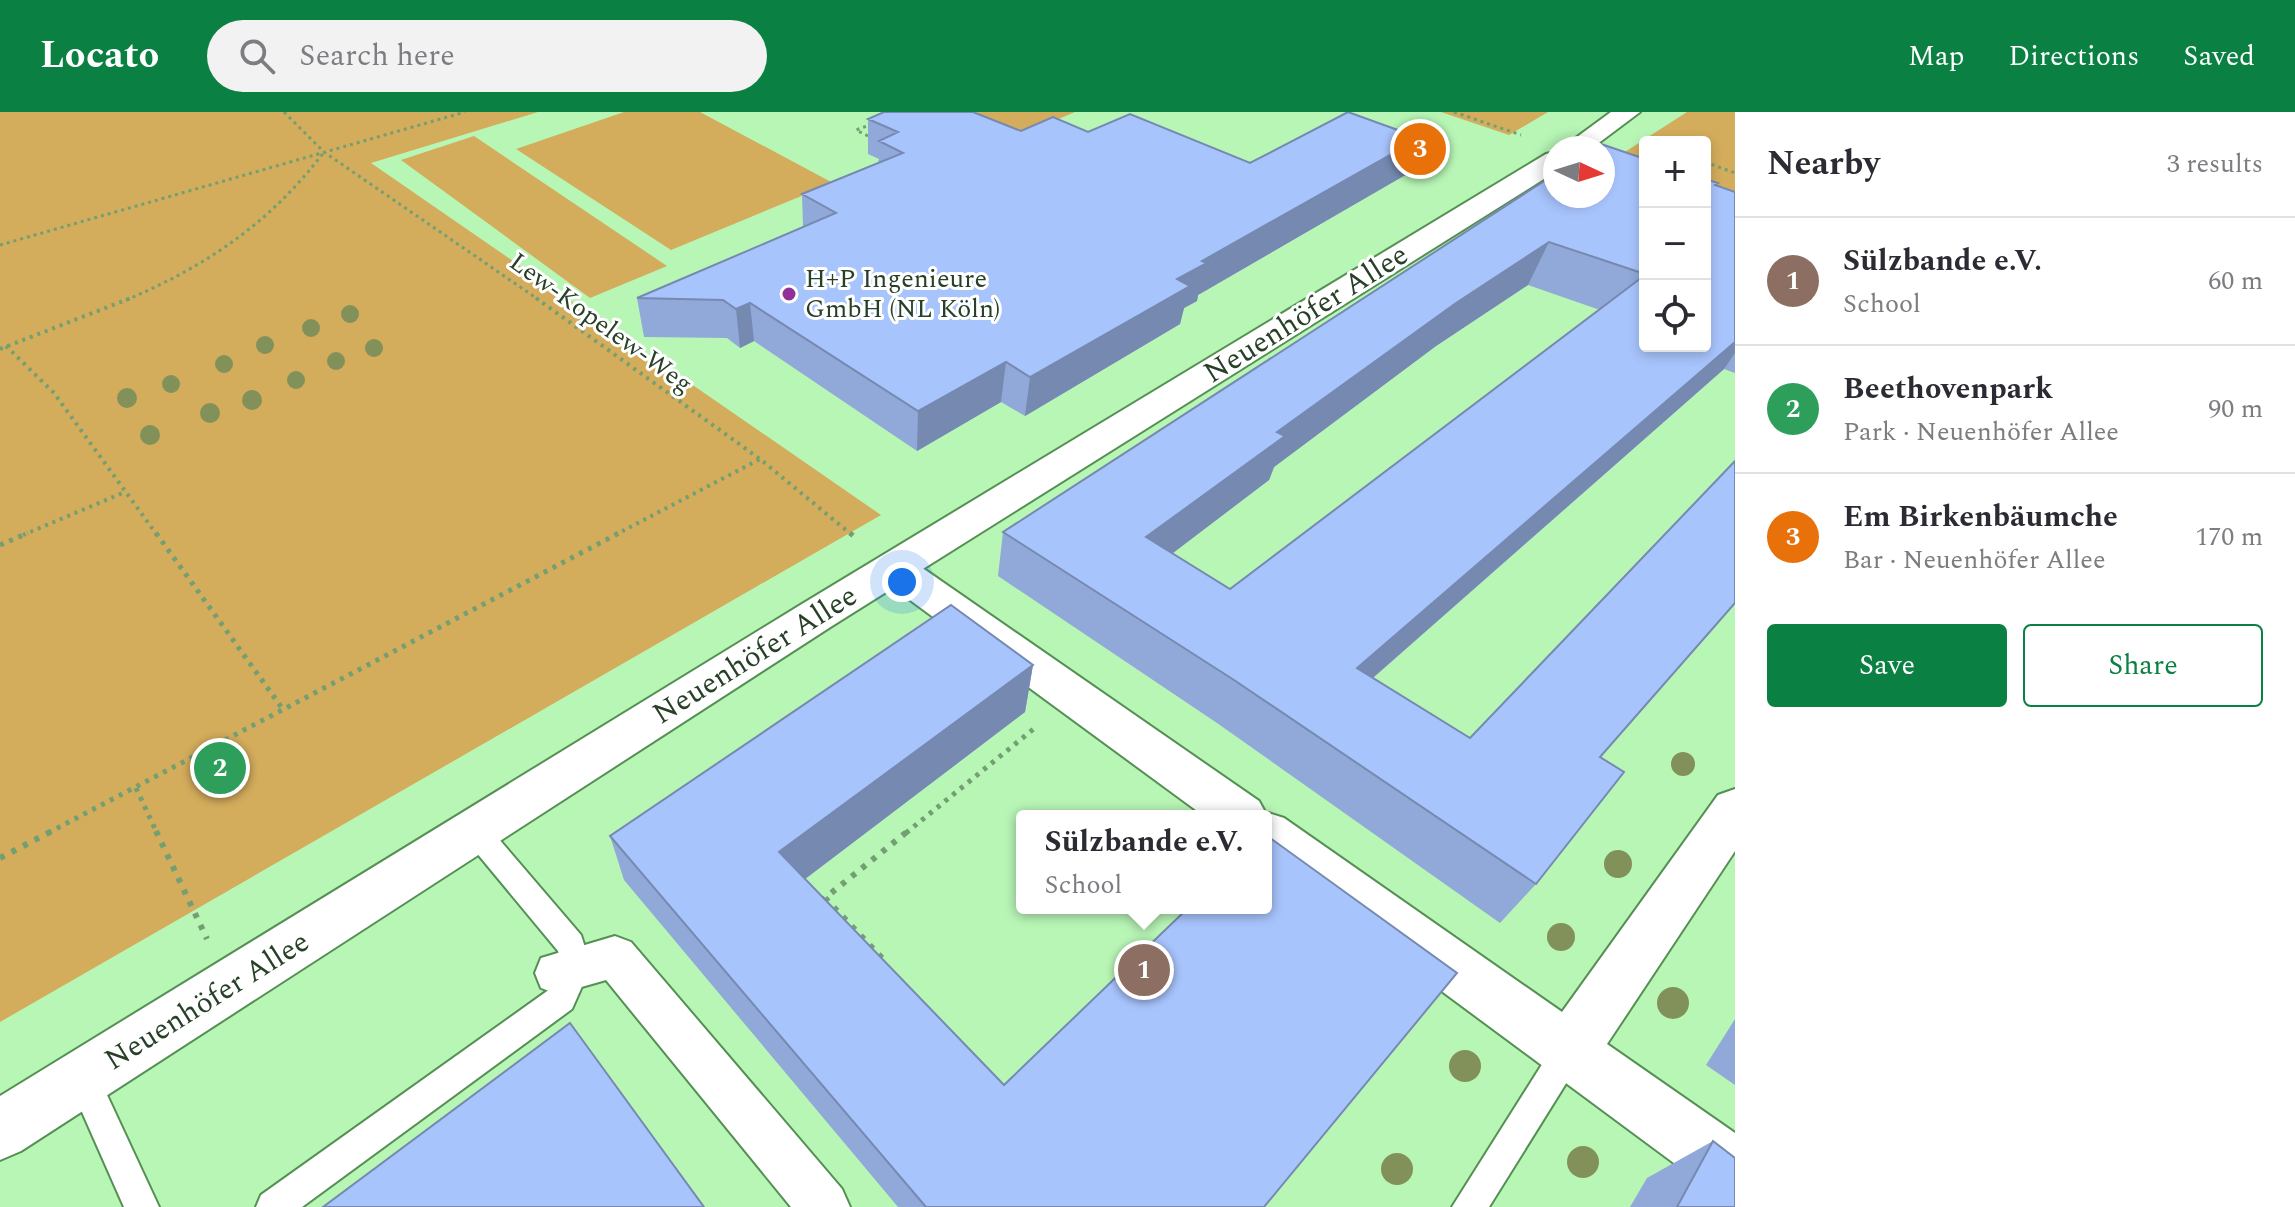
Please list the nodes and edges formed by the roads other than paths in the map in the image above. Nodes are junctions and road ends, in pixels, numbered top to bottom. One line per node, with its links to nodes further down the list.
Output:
1 (1628, 112): 2 (street)
2 (1593, 136)
3 (1543, 167): 4 (street, Neuenhöfer Allee)
4 (894, 568): 5 (street); 7 (street, Neuenhöfer Allee)
5 (1234, 810)
6 (1735, 810): 10 (street)
7 (476, 832): 9 (lane); 11 (street, Neuenhöfer Allee)
8 (1272, 837): 10 (street)
9 (567, 970): 15 (lane); 16 (street)
10 (1569, 1050): 13 (street); 17 (lane)
11 (83, 1078): 12 (street, Neuenhöfer Allee); 14 (lane)
12 (0, 1130)
13 (1735, 1170)
14 (142, 1207)
15 (273, 1207)
16 (824, 1207)
17 (1469, 1207)

